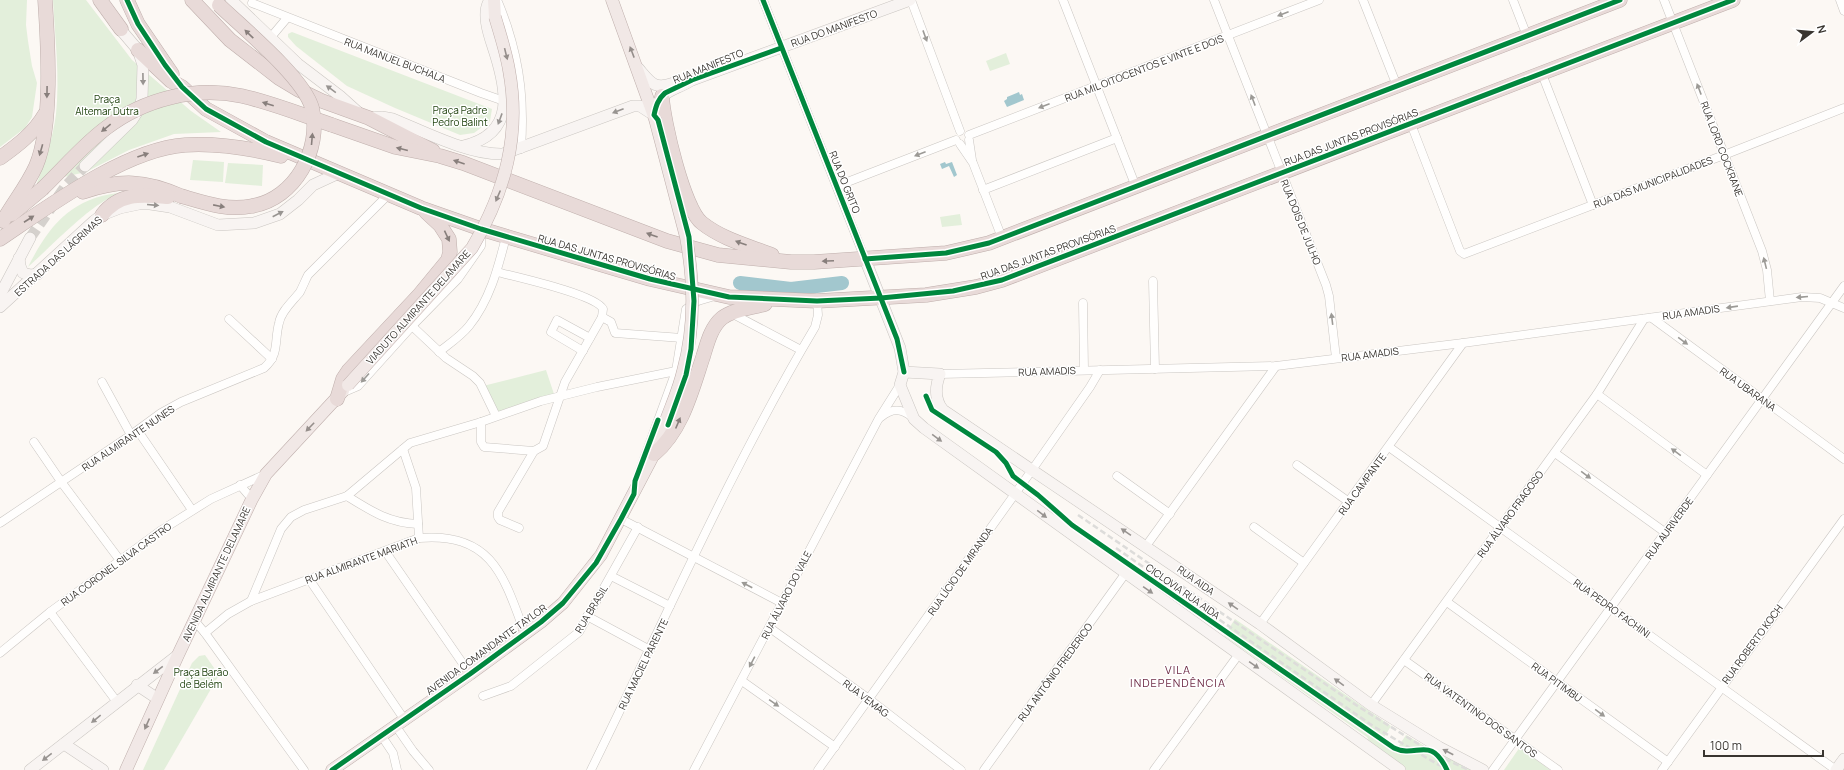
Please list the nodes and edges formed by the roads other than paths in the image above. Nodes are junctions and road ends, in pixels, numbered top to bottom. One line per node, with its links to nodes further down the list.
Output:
1 (36, 0): 33 (highway)
2 (45, 0): 33 (highway)
3 (92, 0): 26 (street)
4 (100, 0): 26 (highway)
5 (127, 0): 38 (highway)
6 (192, 0): 43 (highway)
7 (490, 0): 40 (street)
8 (495, 0): 52 (street); 117 (main road, VIADUTO ALMIRANTE DELAMARE, one-way to 117, bridge)
9 (612, 0): 32 (main road, AVENIDA COMANDANTE TAYLOR, one-way to 9)
10 (763, 0): 30 (street, RUA DO GRITO)
11 (910, 0): 30 (street, RUA DO MANIFESTO); 46 (street, one-way to 46)
12 (1064, 0): 36 (street)
13 (1214, 0): 27 (street, RUA DOIS DE JULHO)
14 (1319, 0): 27 (street, RUA MIL OITOCENTOS E VINTE E DOIS, one-way to 27)
15 (1363, 0): 37 (street)
16 (1513, 0): 28 (street)
17 (1620, 0): 28 (highway)
18 (1664, 0): 25 (street, RUA LORD COCKRANE)
19 (1733, 0): 25 (highway, RUA DAS JUNTAS PROVISÓRIAS)
20 (1840, 0): 23 (street)
21 (222, 2): 29 (street); 65 (highway, one-way to 21, bridge)
22 (252, 3): 24 (street, RUA MANUEL BUCHALA)
23 (1844, 11)
24 (288, 18): 29 (street); 40 (street, RUA MANUEL BUCHALA)
25 (1672, 19): 34 (highway, RUA DAS JUNTAS PROVISÓRIAS); 53 (street, RUA LORD COCKRANE, one-way to 25)
26 (121, 29): 31 (street)
27 (1228, 35): 36 (street, RUA MIL OITOCENTOS E VINTE E DOIS); 49 (street, RUA DOIS DE JULHO, one-way to 27)
28 (1527, 36): 37 (highway)
29 (271, 38): 43 (street, one-way to 29)
30 (781, 48): 35 (street, RUA MANIFESTO); 61 (street, RUA DO GRITO)
31 (138, 50): 38 (highway); 57 (street, one-way to 57)
32 (638, 68): 35 (street, RUA MANIFESTO); 44 (main road, AVENIDA COMANDANTE TAYLOR)
33 (47, 72): 42 (highway, one-way to 42)
34 (1542, 74): 45 (highway, RUA DAS JUNTAS PROVISÓRIAS); 66 (street)
35 (692, 80): 39 (street, RUA MANIFESTO)
36 (1097, 86): 47 (street, RUA MIL OITOCENTOS E VINTE E DOIS, one-way to 47); 48 (street)
37 (1397, 86): 49 (highway)
38 (182, 87): 58 (highway)
39 (662, 96): 44 (street); 77 (highway, one-way to 39)
40 (504, 101): 51 (street, one-way to 51)
41 (1844, 108): 53 (street, RUA DAS MUNICIPALIDADES)
42 (46, 112): 55 (highway); 70 (highway, one-way to 70)
43 (365, 116): 51 (street); 54 (highway)
44 (654, 117): 52 (street, one-way to 52); 131 (main road, AVENIDA COMANDANTE TAYLOR, bridge)
45 (1411, 124): 59 (highway, RUA DAS JUNTAS PROVISÓRIAS); 66 (street, RUA DAS MUNICIPALIDADES)
46 (960, 131): 47 (street); 50 (street)
47 (969, 137): 50 (street); 56 (street)
48 (1117, 138): 62 (street); 63 (street)
49 (1269, 141): 59 (street, RUA DOIS DE JULHO); 62 (highway)
50 (958, 142): 56 (street); 61 (street, one-way to 61)
51 (462, 147): 52 (street)
52 (521, 148)
53 (1724, 155): 66 (street, RUA DAS MUNICIPALIDADES); 88 (street, RUA LORD COCKRANE, one-way to 53)
54 (440, 156): 70 (highway, one-way to 70, bridge); 77 (highway, one-way to 54)
55 (0, 158)
56 (973, 163): 63 (street)
57 (85, 166)
58 (324, 167): 60 (highway, RUA DAS JUNTAS PROVISÓRIAS); 67 (highway, one-way to 58)
59 (1280, 169): 83 (highway, RUA DAS JUNTAS PROVISÓRIAS); 106 (street, RUA DOIS DE JULHO, one-way to 59)
60 (339, 173): 64 (highway, RUA DAS JUNTAS PROVISÓRIAS); 69 (street, ESTRADA DAS LÁGRIMAS, one-way to 60)
61 (837, 186): 78 (street, RUA DO GRITO)
62 (1136, 186): 74 (highway)
63 (983, 190): 74 (street)
64 (389, 194): 68 (highway, RUA DAS JUNTAS PROVISÓRIAS); 107 (street)
65 (179, 195): 67 (highway); 69 (highway)
66 (1593, 205)
67 (48, 208): 75 (highway, one-way to 67)
68 (421, 208): 71 (highway, RUA DAS JUNTAS PROVISÓRIAS); 117 (highway, one-way to 117)
69 (102, 215): 80 (street, ESTRADA DAS LÁGRIMAS)
70 (2, 222)
71 (481, 229): 72 (highway, RUA DAS JUNTAS PROVISÓRIAS); 98 (street, AVENIDA ALMIRANTE DELAMARE)
72 (506, 237): 79 (street); 85 (highway, RUA DAS JUNTAS PROVISÓRIAS)
73 (30, 238): 76 (street)
74 (1002, 238): 78 (highway)
75 (0, 239)
76 (19, 258): 80 (street); 84 (street)
77 (791, 262): 78 (highway, one-way to 77)
78 (867, 263): 83 (street, RUA DO GRITO)
79 (497, 272): 95 (street); 105 (street)
80 (38, 274): 91 (street, ESTRADA DAS LÁGRIMAS)
81 (1153, 281): 109 (street)
82 (1844, 286): 90 (street, RUA AURIVERDE)
83 (878, 291): 87 (highway, RUA DAS JUNTAS PROVISÓRIAS); 113 (street, RUA DO GRITO)
84 (0, 295)
85 (720, 296): 86 (highway, RUA DAS JUNTAS PROVISÓRIAS); 101 (street)
86 (779, 301): 87 (highway, RUA DAS JUNTAS PROVISÓRIAS); 93 (highway)
87 (818, 301): 104 (street, RUA MACIEL PARENTE)
88 (1770, 301): 90 (street, RUA AMADIS, one-way to 88); 94 (street, RUA AMADIS, one-way to 94)
89 (1083, 303): 110 (street)
90 (1832, 303): 92 (street, RUA AMADIS); 120 (street, RUA AURIVERDE)
91 (0, 307)
92 (1844, 308)
93 (731, 313): 104 (street); 131 (highway, one-way to 93)
94 (1671, 315): 97 (street, RUA AMADIS); 99 (street)
95 (602, 317): 100 (street); 101 (street)
96 (229, 318): 107 (street)
97 (1648, 318): 99 (street, RUA UBARANA); 102 (street, RUA AMADIS); 118 (street, RUA ÁLVARO FRAGOSO)
98 (412, 326): 105 (street); 117 (street, AVENIDA ALMIRANTE DELAMARE, one-way to 117)
99 (1666, 329): 120 (street, RUA UBARANA, one-way to 120)
100 (590, 338): 103 (street); 103 (street)
101 (682, 338): 112 (street)
102 (1463, 343): 106 (street, RUA AMADIS); 127 (street, RUA CAMPANTE)
103 (583, 350): 119 (street)
104 (801, 350): 159 (street, RUA MACIEL PARENTE)
105 (439, 352): 121 (street)
106 (1336, 358): 108 (street, RUA AMADIS)
107 (272, 359): 125 (street, RUA ALMIRANTE NUNES)
108 (1276, 366): 109 (street, RUA AMADIS); 146 (street)
109 (1155, 369): 111 (street, RUA AMADIS)
110 (1084, 370): 111 (street, RUA AMADIS); 114 (street, RUA AMADIS)
111 (1100, 370): 134 (street, RUA LÍCIO DE MIRANDA)
112 (676, 371): 119 (street); 141 (street)
113 (904, 372): 114 (street, RUA AMADIS); 116 (street, RUA ÁLVARO DO VALE)
114 (940, 374): 134 (street, RUA AIDA)
115 (102, 382): 125 (street)
116 (900, 385): 122 (street); 123 (street, RUA ÁLVARO DO VALE)
117 (342, 392): 135 (main road, AVENIDA ALMIRANTE DELAMARE, one-way to 135)
118 (1597, 394): 130 (street, RUA ÁLVARO FRAGOSO); 136 (street, one-way to 118)
119 (562, 396): 121 (street); 129 (street)
120 (1761, 399): 132 (street, RUA UBARANA); 136 (street, RUA AURIVERDE)
121 (496, 416): 124 (street)
122 (914, 419): 123 (street); 140 (street, one-way to 140)
123 (878, 420): 167 (street, RUA ÁLVARO DO VALE)
124 (481, 422): 128 (street); 129 (street)
125 (134, 433): 138 (street, RUA ALMIRANTE NUNES); 145 (street)
126 (34, 442): 138 (street)
127 (1389, 447): 144 (street, RUA CAMPANTE); 153 (street, RUA PEDRO FACHINI)
128 (403, 449): 142 (street); 150 (street)
129 (536, 450): 154 (street)
130 (1555, 452): 153 (street, RUA ÁLVARO FRAGOSO); 155 (street, one-way to 155)
131 (654, 454): 141 (main road, AVENIDA COMANDANTE TAYLOR)
132 (1844, 459)
133 (1297, 465): 144 (street)
134 (1032, 470): 140 (street, RUA LÍCIO DE MIRANDA); 157 (street, RUA AIDA, one-way to 134)
135 (266, 474): 139 (street, RUA CORONEL SILVA CASTRO); 143 (main road, AVENIDA ALMIRANTE DELAMARE)
136 (1707, 475): 155 (street, RUA AURIVERDE)
137 (1117, 476): 146 (street)
138 (62, 483): 149 (street, RUA ALMIRANTE NUNES); 160 (street)
139 (240, 485): 143 (street); 145 (street, RUA CORONEL SILVA CASTRO)
140 (1016, 493): 162 (street, one-way to 162); 189 (street, RUA LÍCIO DE MIRANDA)
141 (634, 494): 147 (main road, AVENIDA COMANDANTE TAYLOR)
142 (347, 496): 150 (street); 165 (street)
143 (252, 499): 172 (main road, AVENIDA ALMIRANTE DELAMARE)
144 (1349, 502): 161 (street, RUA CAMPANTE)
145 (192, 510): 160 (street, RUA CORONEL SILVA CASTRO)
146 (1170, 514): 157 (street)
147 (621, 519): 151 (street); 176 (main road, AVENIDA COMANDANTE TAYLOR)
148 (1844, 519): 186 (street, RUA ROBERTO KOCH)
149 (0, 523)
150 (418, 524): 156 (street)
151 (638, 527): 159 (street); 163 (street, RUA BRASIL)
152 (1254, 527): 161 (street)
153 (1500, 527): 166 (street, RUA ÁLVARO FRAGOSO); 169 (street, RUA PEDRO FACHINI)
154 (519, 528)
155 (1666, 533): 169 (street, RUA AURIVERDE)
156 (419, 538): 158 (street, RUA ALMIRANTE MARIATH); 176 (street, RUA ALMIRANTE MARIATH)
157 (1146, 546): 173 (street, RUA AIDA, one-way to 157)
158 (385, 551): 164 (street, RUA ALMIRANTE MARIATH); 182 (street)
159 (693, 557): 167 (street, one-way to 159); 168 (street, RUA MACIEL PARENTE)
160 (119, 559): 170 (street, RUA CORONEL SILVA CASTRO)
161 (1304, 563): 173 (street, RUA CAMPANTE)
162 (1125, 574): 180 (street, one-way to 180); 210 (street, RUA ANTÔNIO FREDERICO)
163 (611, 576): 168 (street); 171 (street, RUA BRASIL)
164 (309, 579): 165 (street, RUA ALMIRANTE MARIATH); 192 (street)
165 (251, 601): 175 (street, RUA ALMIRANTE MARIATH)
166 (1447, 602): 181 (street, RUA ÁLVARO FRAGOSO); 184 (street, RUA PITIMBU)
167 (782, 603): 174 (street, RUA ÁLVARO DO VALE)
168 (670, 606): 177 (street, RUA MACIEL PARENTE)
169 (1611, 608): 184 (street, RUA AURIVERDE); 186 (street, RUA PEDRO FACHINI)
170 (50, 612): 178 (street, RUA CORONEL SILVA CASTRO); 190 (street)
171 (587, 616): 177 (street); 187 (street, RUA BRASIL)
172 (194, 620): 175 (street); 179 (main road, AVENIDA ALMIRANTE DELAMARE)
173 (1260, 624): 191 (street, RUA AIDA, one-way to 173)
174 (770, 628): 183 (street, RUA ÁLVARO DO VALE, one-way to 183); 189 (street, RUA VEMAG)
175 (205, 633): 202 (street)
176 (525, 634): 182 (main road, AVENIDA COMANDANTE TAYLOR)
177 (650, 650): 206 (street, RUA MACIEL PARENTE)
178 (0, 653)
179 (178, 654): 185 (street, one-way to 185); 188 (main road, AVENIDA ALMIRANTE DELAMARE)
180 (1238, 654): 211 (street); 212 (street, one-way to 212)
181 (1404, 660): 191 (street, RUA ÁLVARO FRAGOSO); 194 (street, RUA VATENTINO DOS SANTOS)
182 (470, 674): 192 (main road, AVENIDA COMANDANTE TAYLOR)
183 (742, 681): 196 (street, one-way to 196); 207 (street, RUA ÁLVARO DO VALE)
184 (1557, 682): 194 (street, RUA AURIVERDE); 198 (street, RUA PITIMBU, one-way to 198)
185 (137, 686): 188 (street); 190 (street)
186 (1721, 686): 198 (street, RUA ROBERTO KOCH); 217 (street, RUA PEDRO FACHINI)
187 (483, 696)
188 (158, 698): 201 (main road, AVENIDA ALMIRANTE DELAMARE, one-way to 201)
189 (869, 699): 196 (street, RUA LÍCIO DE MIRANDA); 209 (street, RUA VEMAG)
190 (117, 702): 195 (street, one-way to 195)
191 (1371, 705): 213 (street, RUA AIDA, one-way to 191)
192 (400, 722): 193 (main road, AVENIDA COMANDANTE TAYLOR); 205 (street)
193 (381, 735): 203 (main road, AVENIDA COMANDANTE TAYLOR); 204 (street)
194 (1515, 738): 214 (street, RUA AURIVERDE); 215 (street, RUA VATENTINO DOS SANTOS)
195 (64, 744): 199 (street, one-way to 199); 200 (street)
196 (835, 746): 208 (street, RUA LÍCIO DE MIRANDA)
197 (1844, 759): 217 (street)
198 (1668, 762): 216 (street, RUA ROBERTO KOCH)
199 (30, 770)
200 (103, 770)
201 (126, 770)
202 (304, 770)
203 (332, 770)
204 (397, 770)
205 (430, 770)
206 (591, 770)
207 (694, 770)
208 (818, 770)
209 (961, 770)
210 (984, 770)
211 (1154, 770)
212 (1400, 770)
213 (1483, 770)
214 (1493, 770)
215 (1558, 770)
216 (1662, 770)
217 (1836, 770)

